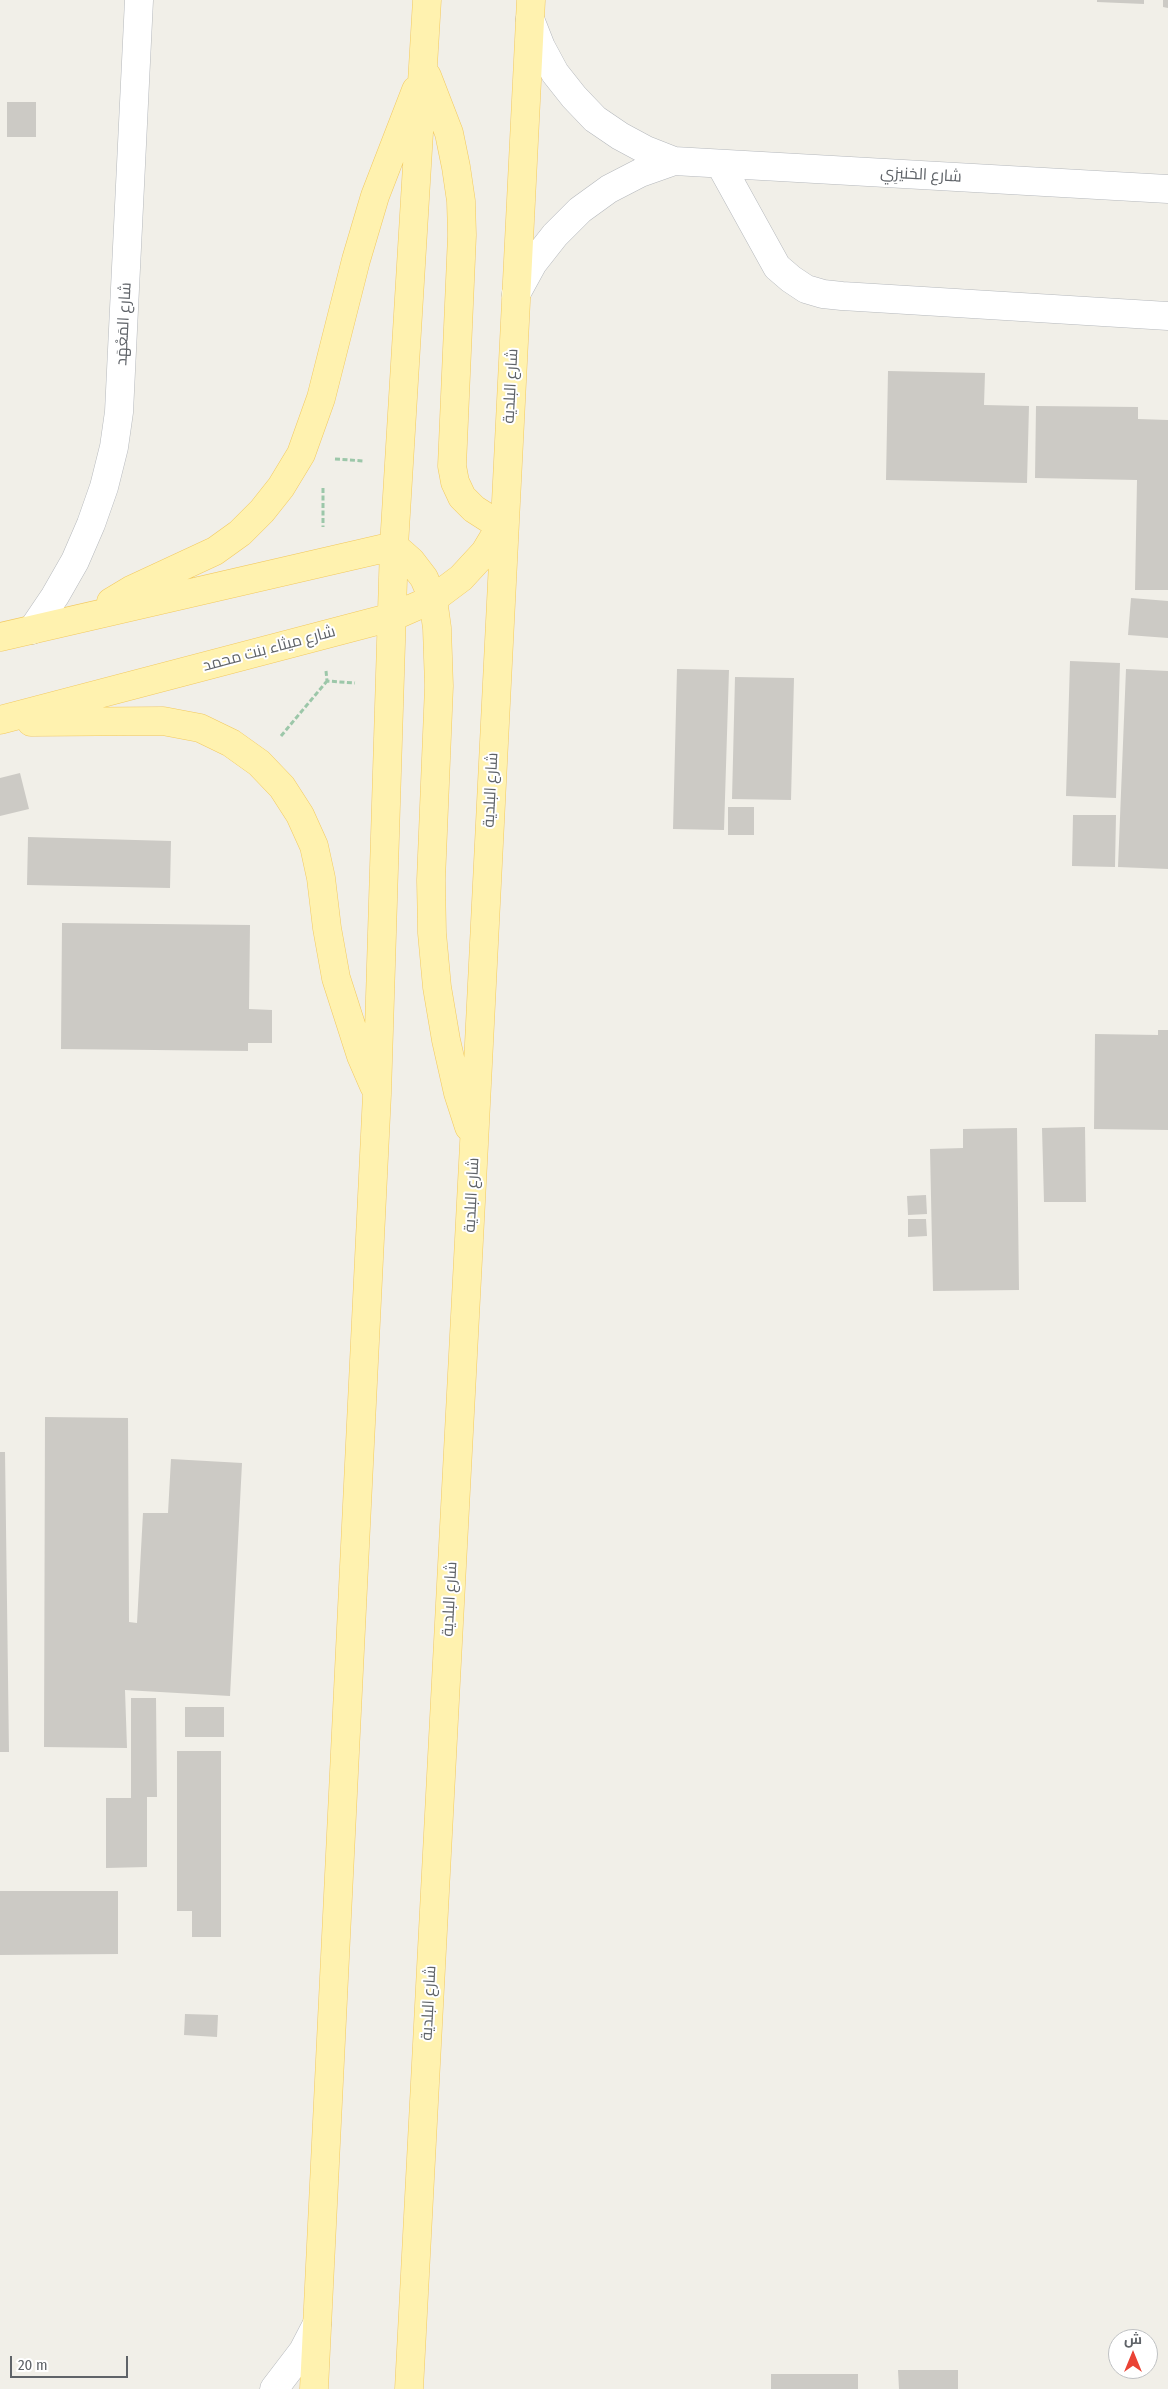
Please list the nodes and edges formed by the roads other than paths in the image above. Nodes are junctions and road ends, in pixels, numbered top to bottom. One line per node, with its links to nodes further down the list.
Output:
1 (139, 0): 15 (street, شارع المَعْهَد)
2 (427, 0): 4 (main road)
3 (530, 10): 5 (street, شارع الخنيزِي); 8 (main road, شارع البلدية)
4 (424, 70): 10 (main road); 11 (main road); 13 (main road)
5 (674, 161): 6 (street, شارع الخنيزِي); 8 (street, شارع الخنيزِي)
6 (720, 164): 7 (street, شارع الخنيزِي); 9 (street)
7 (1168, 189)
8 (516, 294): 10 (main road, شارع البلدية)
9 (1168, 316)
10 (504, 522): 12 (main road, شارع ميثاء بنت محمد); 19 (main road, شارع البلدية)
11 (394, 546): 12 (main road); 13 (main road); 14 (main road)
12 (433, 599): 14 (main road, شارع ميثاء بنت محمد); 19 (main road)
13 (93, 615): 15 (main road)
14 (392, 617): 17 (main road, شارع ميثاء بنت محمد); 18 (main road)
15 (32, 630): 16 (main road)
16 (0, 637)
17 (0, 721): 18 (main road)
18 (377, 1094): 20 (main road)
19 (474, 1144): 23 (main road, شارع البلدية)
20 (317, 2324): 21 (street); 22 (main road)
21 (274, 2389)
22 (314, 2389)
23 (409, 2389)

